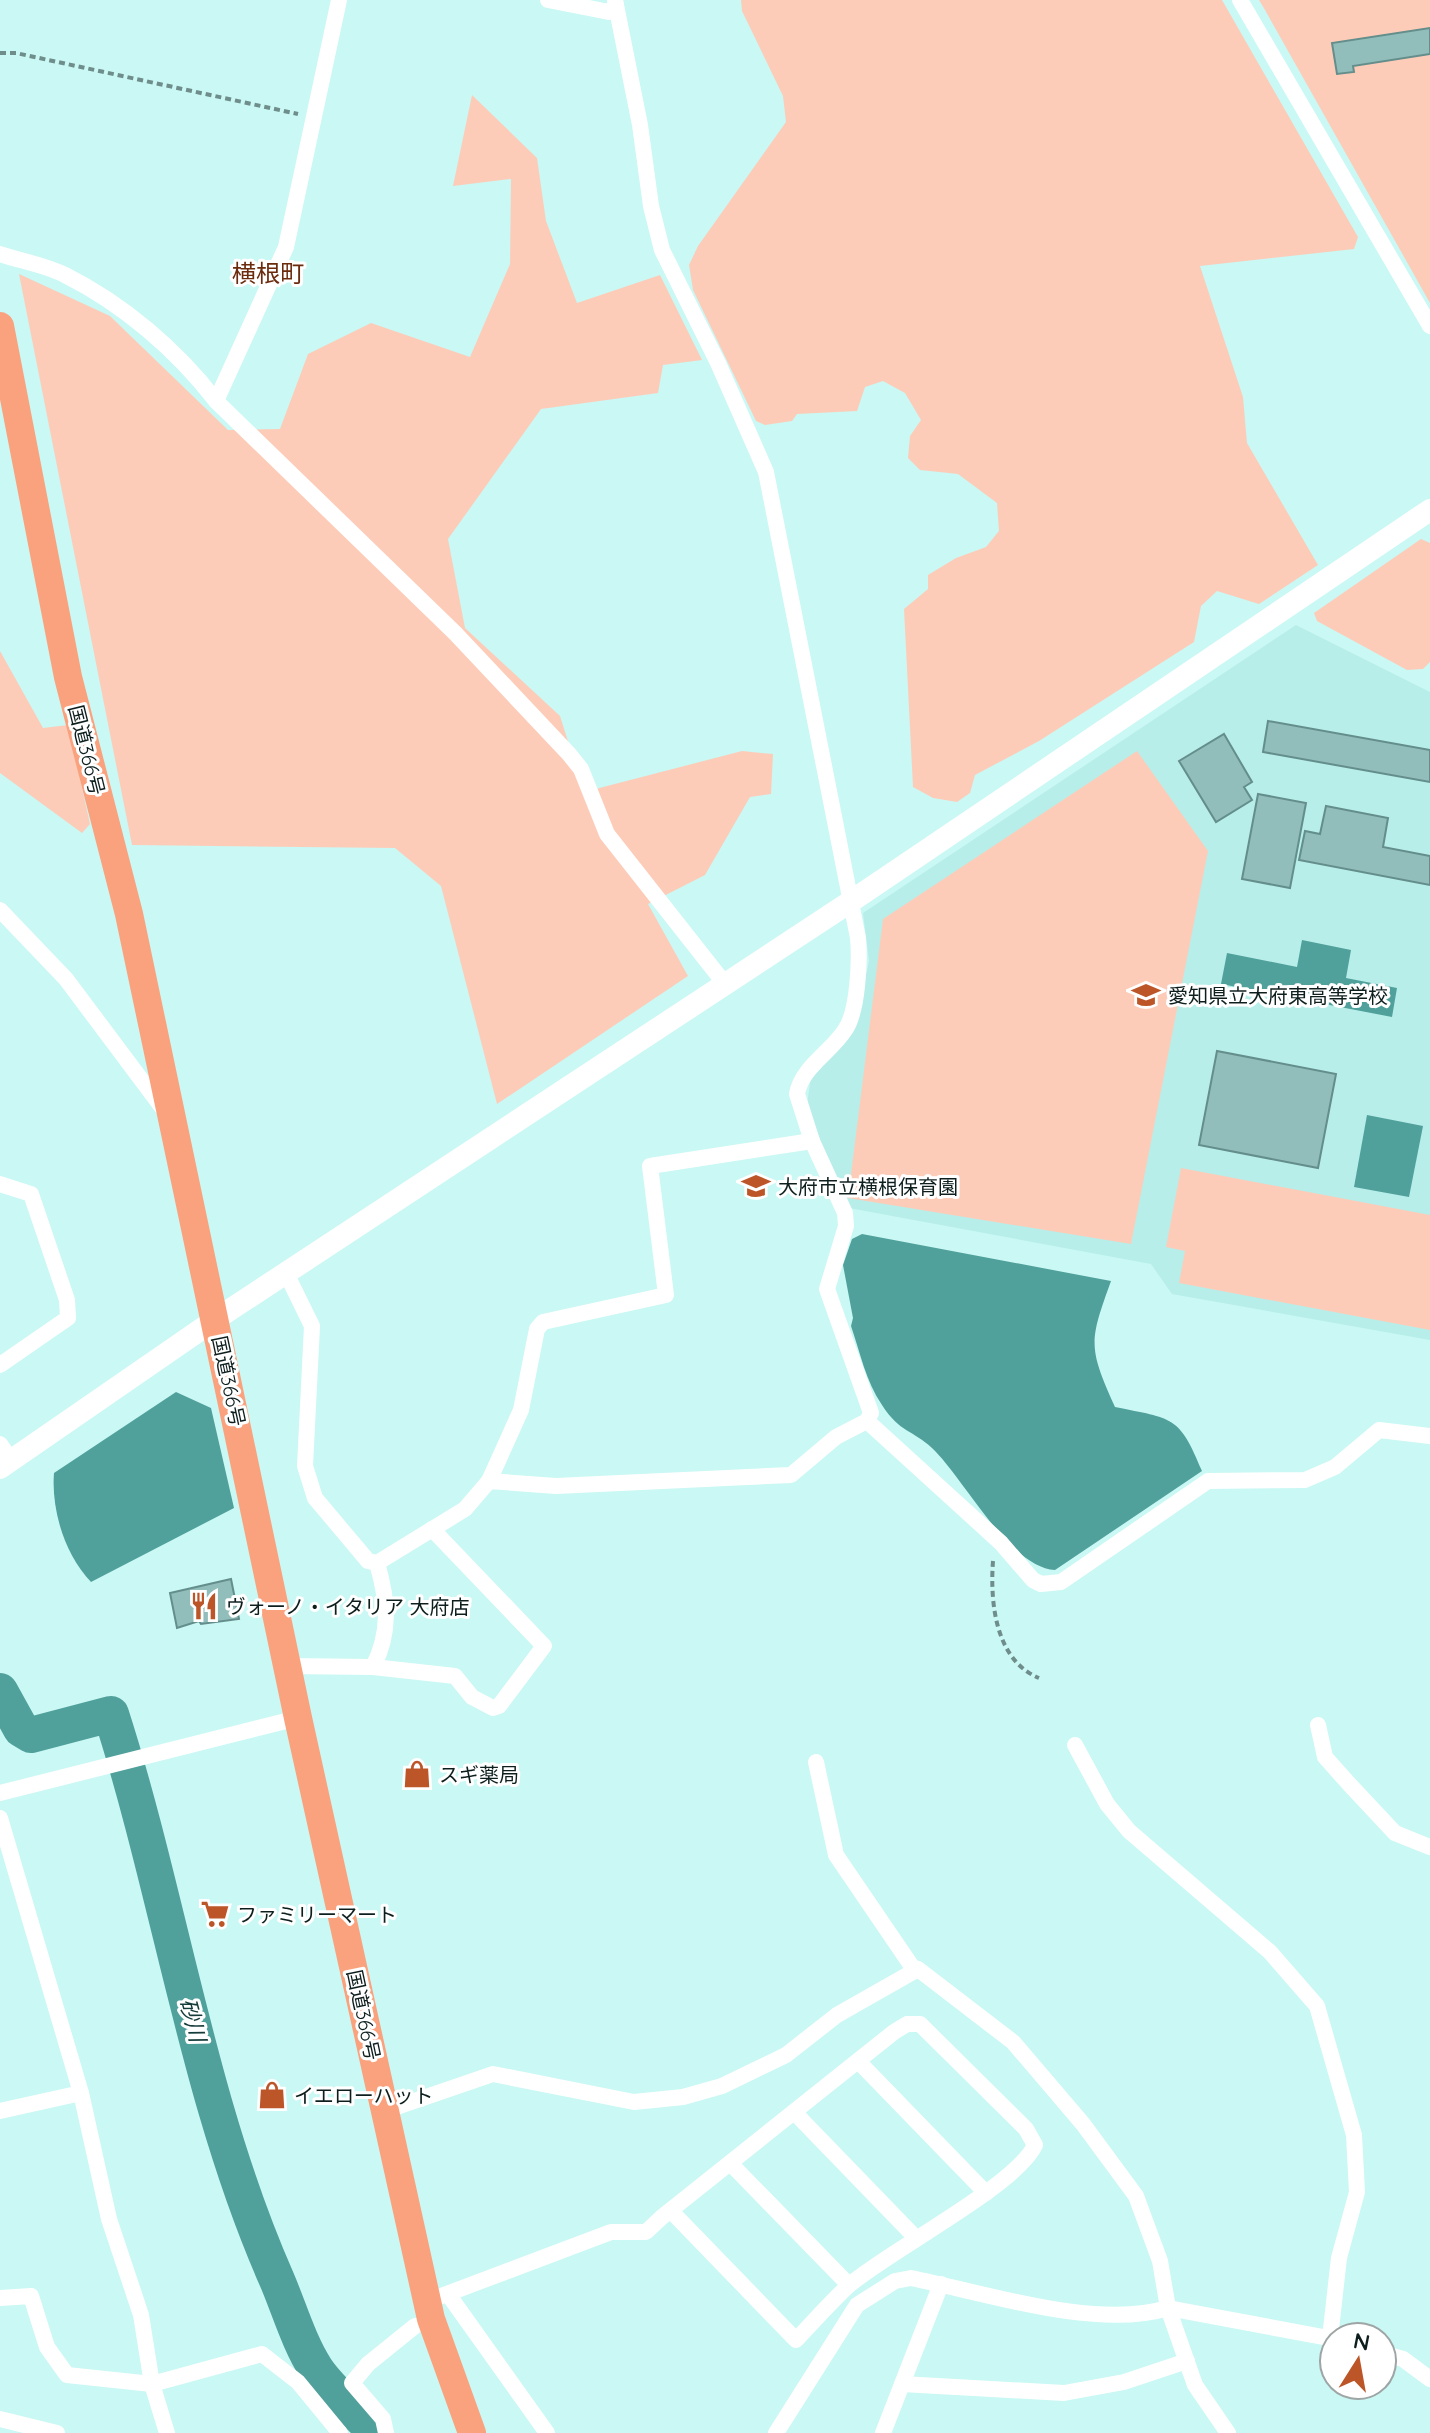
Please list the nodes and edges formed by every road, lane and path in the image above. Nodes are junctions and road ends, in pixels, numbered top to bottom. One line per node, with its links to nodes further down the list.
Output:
1 (339, 0): 6 (street)
2 (548, 0): 4 (street)
3 (1240, 0): 9 (street)
4 (616, 3): 12 (street)
5 (0, 53): 6 (path)
6 (316, 119): 10 (street)
7 (0, 254): 10 (street)
8 (0, 326): 15 (highway, 国道366号)
9 (1430, 326)
10 (216, 401): 14 (street)
11 (1430, 510): 12 (street)
12 (850, 902): 14 (street); 16 (street)
13 (0, 910): 15 (street)
14 (725, 984): 18 (street)
15 (170, 1118): 19 (highway, 国道366号)
16 (812, 1141): 21 (street); 24 (street)
17 (0, 1184): 20 (street)
18 (287, 1275): 19 (street); 27 (street)
19 (216, 1319): 23 (street); 28 (highway, 国道366号)
20 (0, 1365)
21 (867, 1421): 22 (street); 24 (street)
22 (1430, 1436)
23 (4, 1457)
24 (489, 1481): 25 (street)
25 (432, 1529): 27 (street); 29 (street)
26 (990, 1553): 30 (path)
27 (377, 1563): 29 (street)
28 (288, 1666): 29 (street); 31 (highway, 国道366号)
29 (373, 1667)
30 (1039, 1678)
31 (298, 1718): 35 (street); 42 (highway, 国道366号)
32 (1318, 1725): 37 (street)
33 (1075, 1745): 53 (street)
34 (816, 1762): 38 (street)
35 (0, 1793)
36 (0, 1818): 40 (street)
37 (1430, 1847)
38 (915, 1971): 42 (street); 52 (street)
39 (858, 2061): 43 (street); 45 (street); 45 (street)
40 (81, 2093): 41 (street); 58 (street)
41 (0, 2111)
42 (385, 2111): 51 (highway, 国道366号)
43 (794, 2112): 44 (street); 47 (street)
44 (730, 2163): 46 (street); 49 (street)
45 (986, 2193): 47 (street)
46 (671, 2211): 49 (street); 51 (street)
47 (915, 2237): 49 (street)
48 (941, 2284): 52 (street); 59 (street); 67 (street)
49 (849, 2285)
50 (0, 2298): 58 (street)
51 (430, 2307): 64 (street); 65 (highway, 国道366号); 66 (street)
52 (1168, 2308): 54 (street); 56 (street)
53 (1333, 2321)
54 (1318, 2335)
55 (1398, 2358): 57 (street)
56 (1187, 2361): 59 (street); 69 (street)
57 (1430, 2379)
58 (152, 2384): 62 (street); 63 (street)
59 (902, 2384): 68 (street)
60 (0, 2419): 61 (street)
61 (57, 2433)
62 (167, 2433)
63 (340, 2433)
64 (386, 2433)
65 (472, 2433)
66 (547, 2433)
67 (776, 2433)
68 (883, 2433)
69 (1228, 2433)

